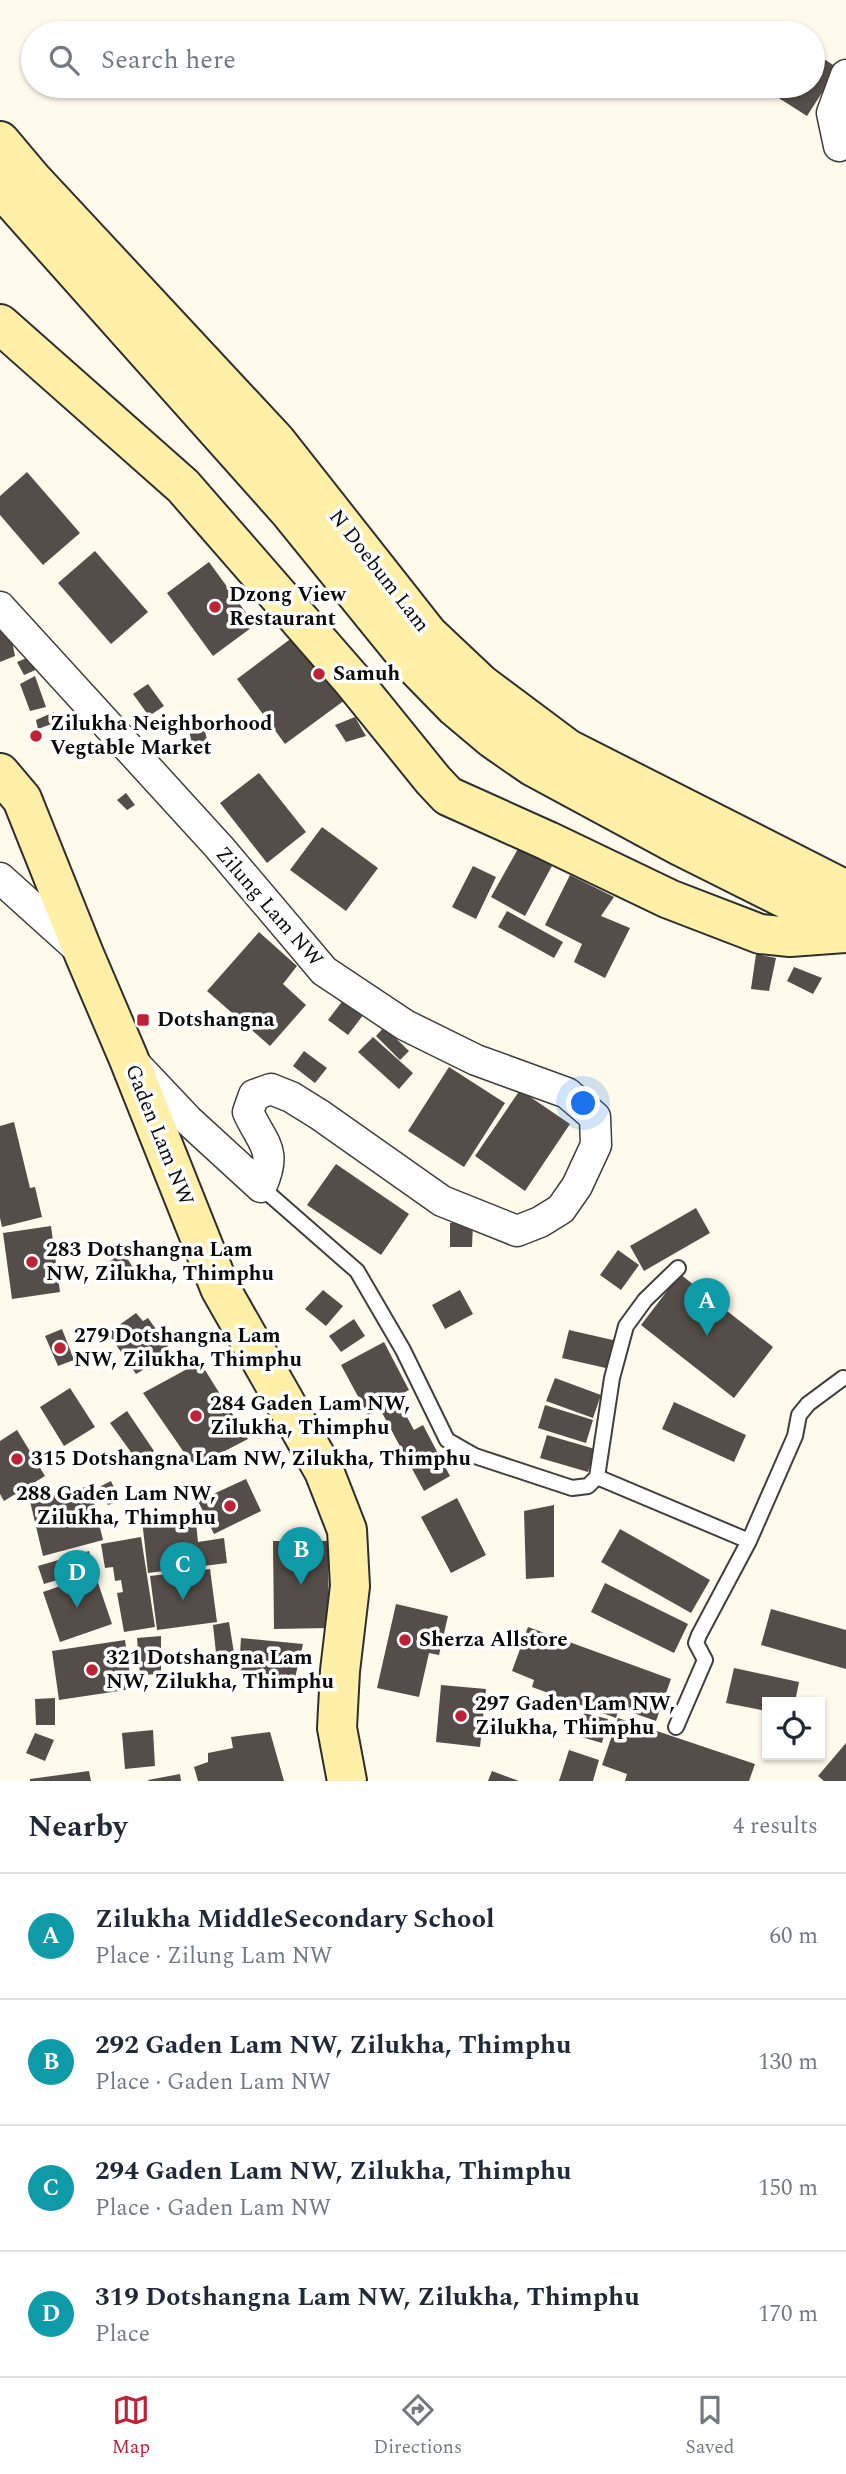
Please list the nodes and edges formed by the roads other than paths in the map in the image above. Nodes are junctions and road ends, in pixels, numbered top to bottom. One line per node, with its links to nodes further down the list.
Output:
1 (846, 75): 3 (street)
2 (0, 141): 9 (main road, N Doebum Lam)
3 (843, 148)
4 (0, 187): 10 (main road, N Doebum Lam)
5 (5, 336): 11 (main road)
6 (0, 607): 15 (street, Zilung Lam NW)
7 (0, 773): 13 (main road, Gaden Lam NW)
8 (0, 878): 13 (street)
9 (846, 890)
10 (796, 906): 11 (main road); 12 (main road, N Doebum Lam)
11 (718, 919): 12 (main road)
12 (846, 931)
13 (83, 954): 14 (main road, Gaden Lam NW)
14 (128, 1057): 15 (street); 21 (main road, Gaden Lam NW)
15 (261, 1187): 18 (lane)
16 (678, 1268): 18 (lane)
17 (843, 1378): 19 (lane)
18 (597, 1477): 19 (lane)
19 (749, 1541): 20 (lane)
20 (676, 1727)
21 (347, 1781)

